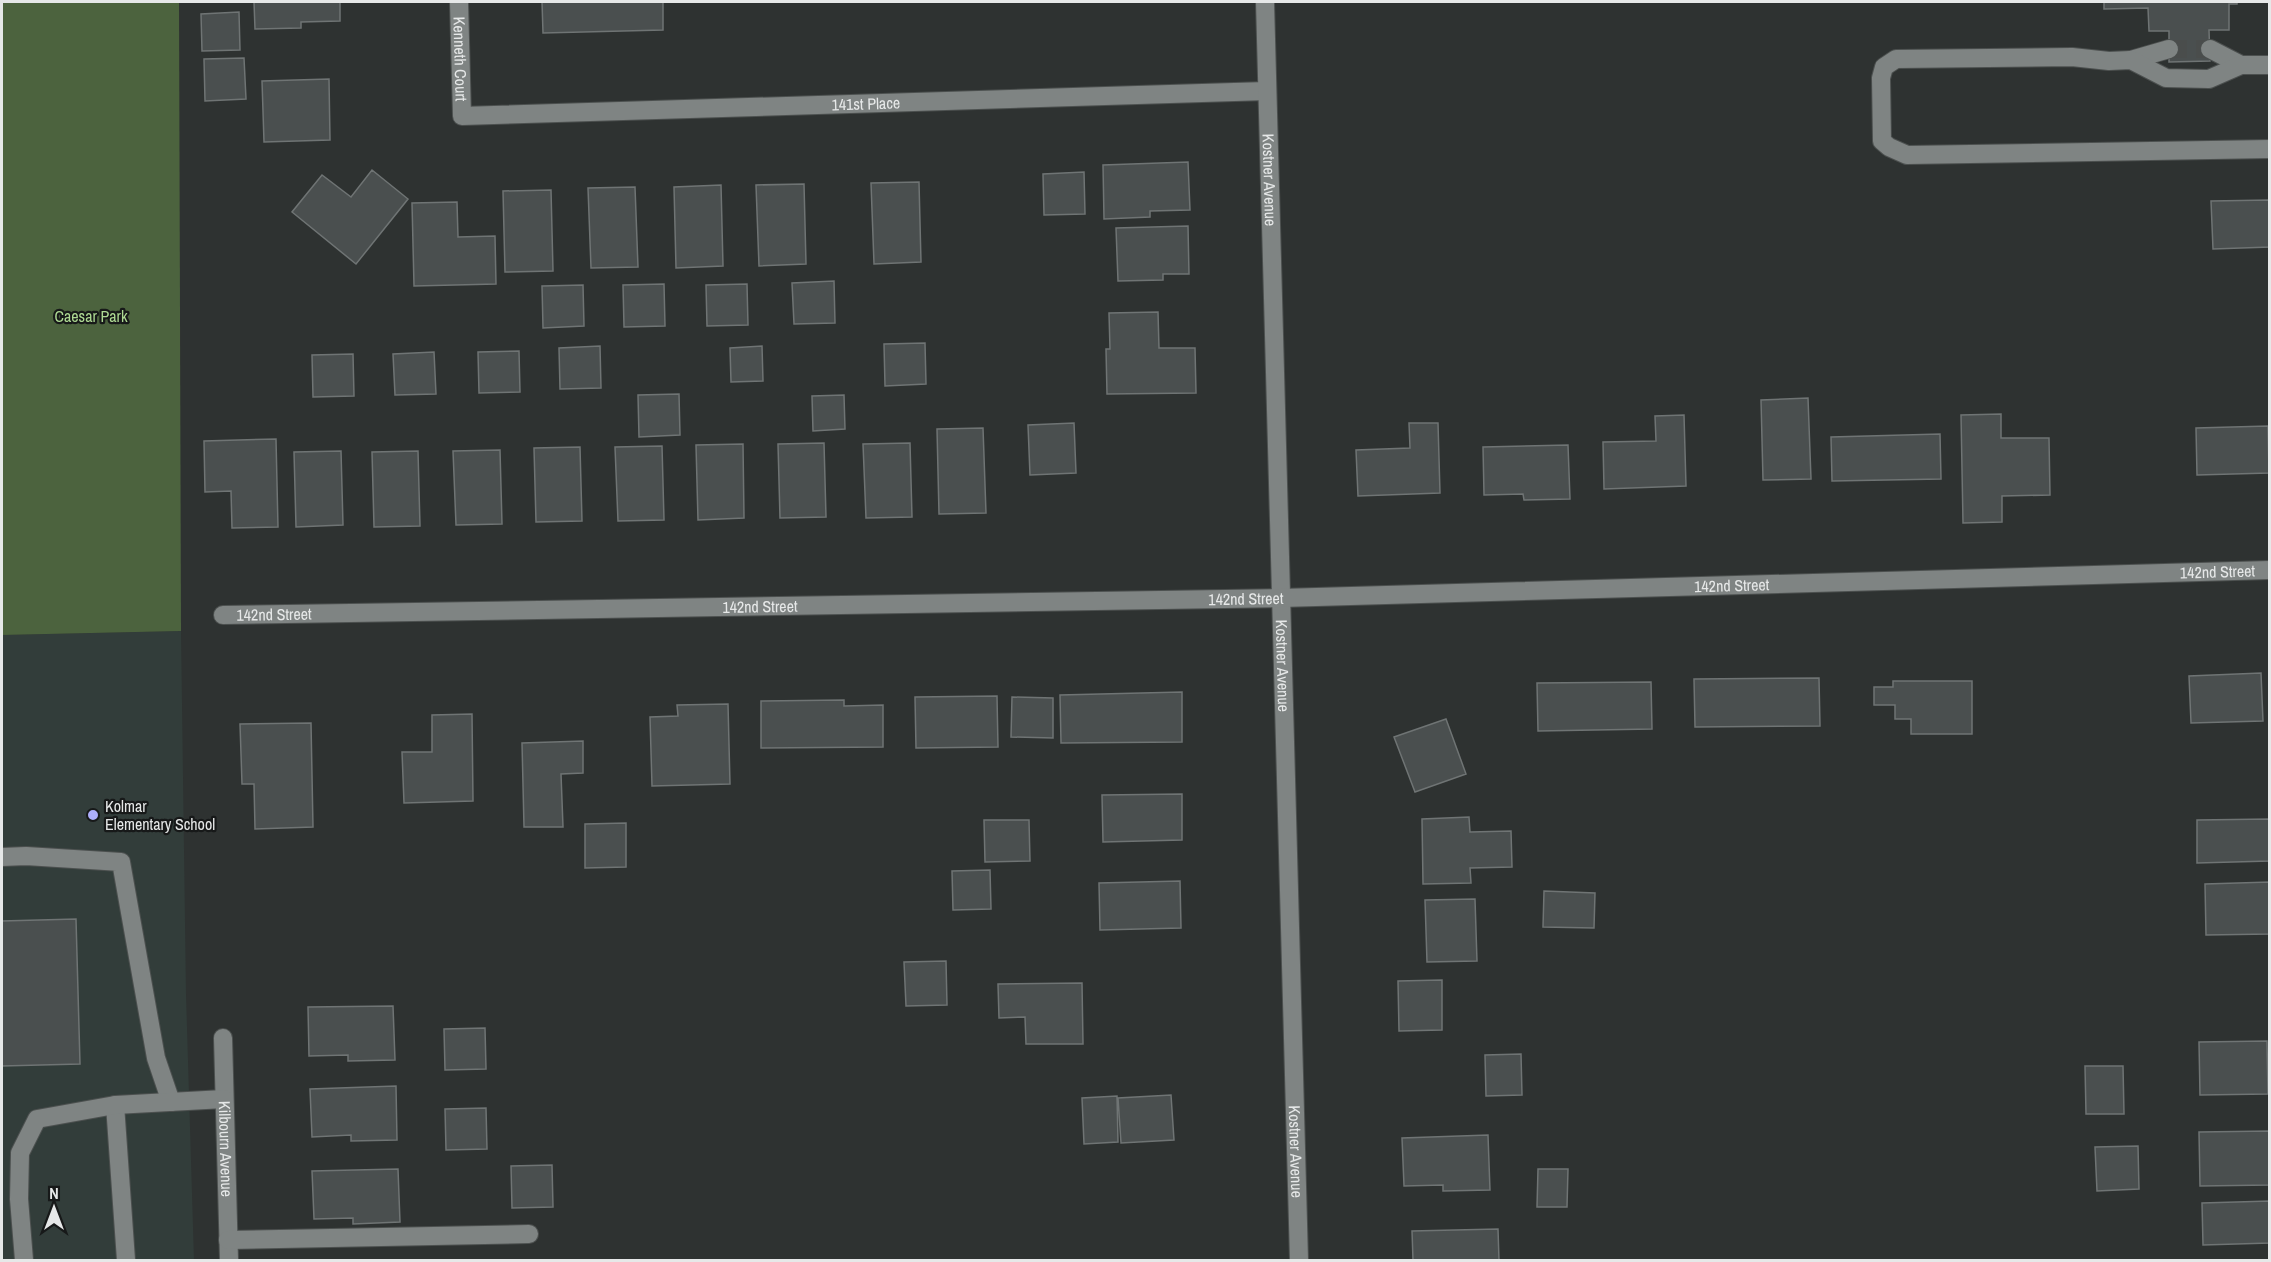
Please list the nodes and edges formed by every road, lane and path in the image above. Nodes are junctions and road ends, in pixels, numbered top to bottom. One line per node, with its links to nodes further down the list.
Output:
1 (459, 2): 9 (street, Kenneth Court)
2 (1265, 2): 8 (street, Kostner Avenue)
3 (2169, 49): 5 (street)
4 (2210, 49): 6 (street)
5 (2131, 60): 6 (street); 10 (street)
6 (2241, 65): 7 (street)
7 (2270, 65)
8 (1267, 91): 9 (street, 141st Place); 12 (street, Kostner Avenue)
9 (462, 116)
10 (2270, 149)
11 (2270, 570): 12 (street, 142nd Street)
12 (1281, 598): 13 (street, 142nd Street); 24 (street, Kostner Avenue)
13 (223, 615)
14 (2, 857): 17 (street)
15 (223, 1038): 16 (street, Kilbourn Avenue)
16 (224, 1099): 17 (street); 20 (street, Kilbourn Avenue)
17 (171, 1102): 18 (street)
18 (115, 1105): 21 (street); 22 (street)
19 (529, 1234): 20 (street)
20 (228, 1240): 23 (street, Kilbourn Avenue)
21 (24, 1260)
22 (126, 1260)
23 (229, 1260)
24 (1299, 1260)

